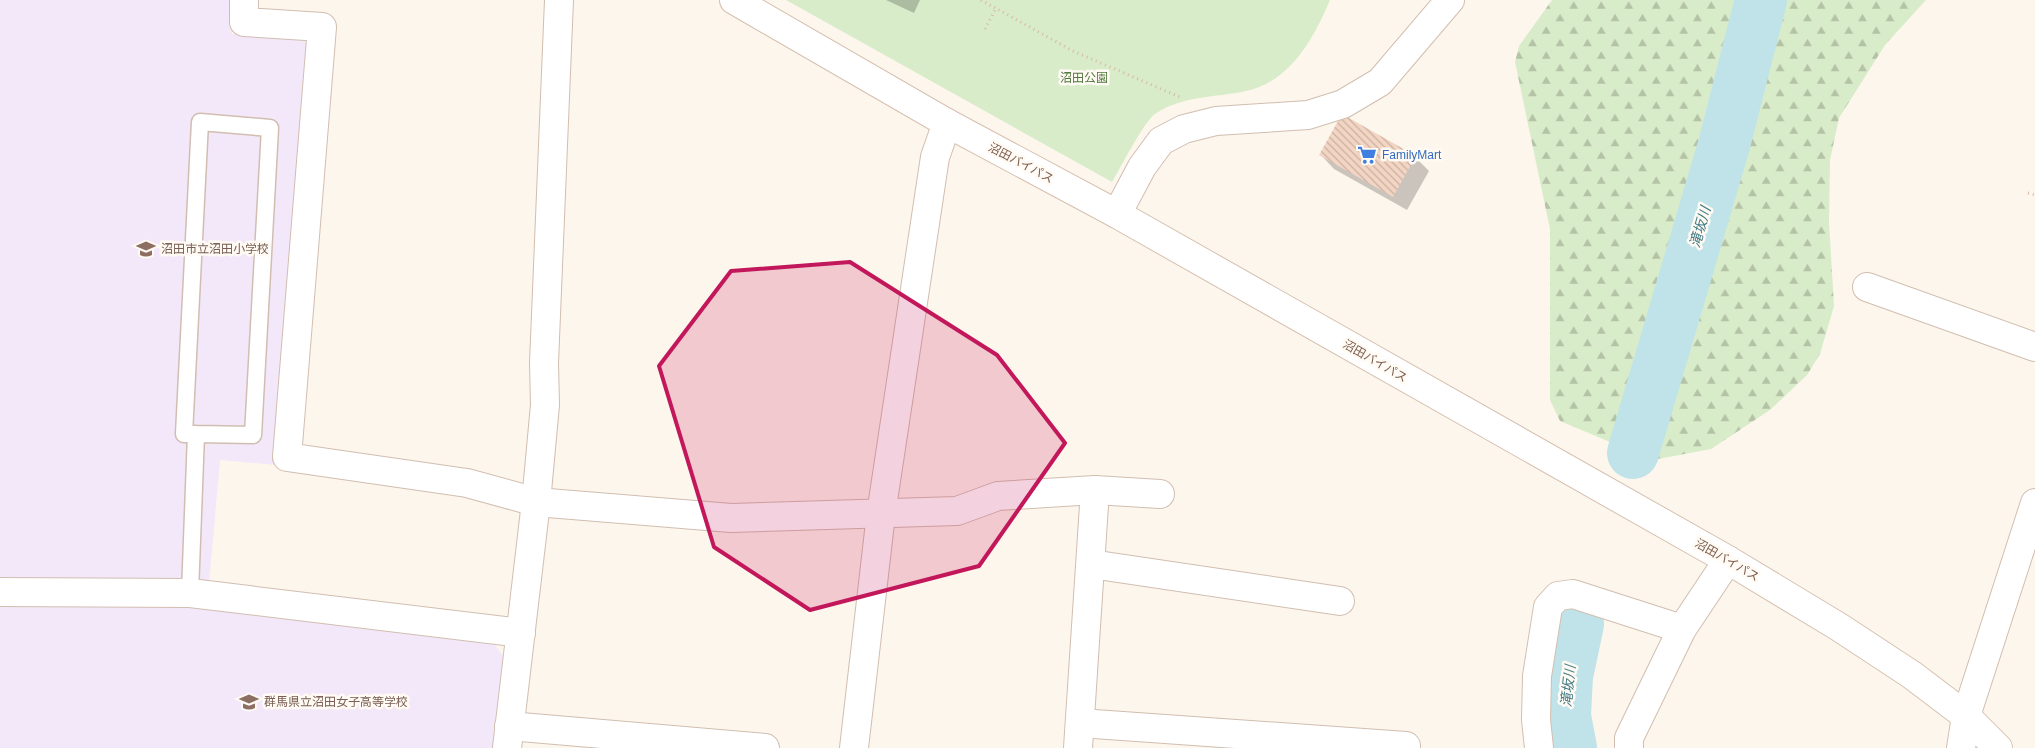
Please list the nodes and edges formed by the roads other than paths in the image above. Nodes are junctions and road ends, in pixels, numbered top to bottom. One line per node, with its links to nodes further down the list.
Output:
1 (244, 0): 12 (street)
2 (559, 0): 12 (street)
3 (734, 0): 5 (street, 沼田バイパス)
4 (1450, 0): 6 (street)
5 (947, 124): 6 (street, 沼田バイパス); 14 (street)
6 (1117, 214): 15 (street, 沼田バイパス)
7 (1867, 287): 8 (street)
8 (2035, 347)
9 (196, 434): 9 (lane); 18 (lane)
10 (1095, 490): 11 (street); 14 (street); 16 (street)
11 (1160, 494)
12 (536, 502): 14 (street); 21 (street)
13 (2035, 503): 22 (street)
14 (881, 514): 27 (street)
15 (1728, 560): 20 (street); 22 (street, 沼田バイパス)
16 (1091, 564): 19 (street); 23 (street)
17 (0, 592): 18 (street)
18 (190, 593): 21 (street)
19 (1340, 601)
20 (1682, 629): 28 (street); 29 (street)
21 (521, 633): 24 (street)
22 (1966, 716): 30 (street); 31 (street, 沼田バイパス)
23 (1079, 735): 25 (street)
24 (508, 737): 26 (street)
25 (1406, 746)
26 (765, 748)
27 (854, 748)
28 (1539, 748)
29 (1629, 748)
30 (1961, 748)
31 (1998, 748)

